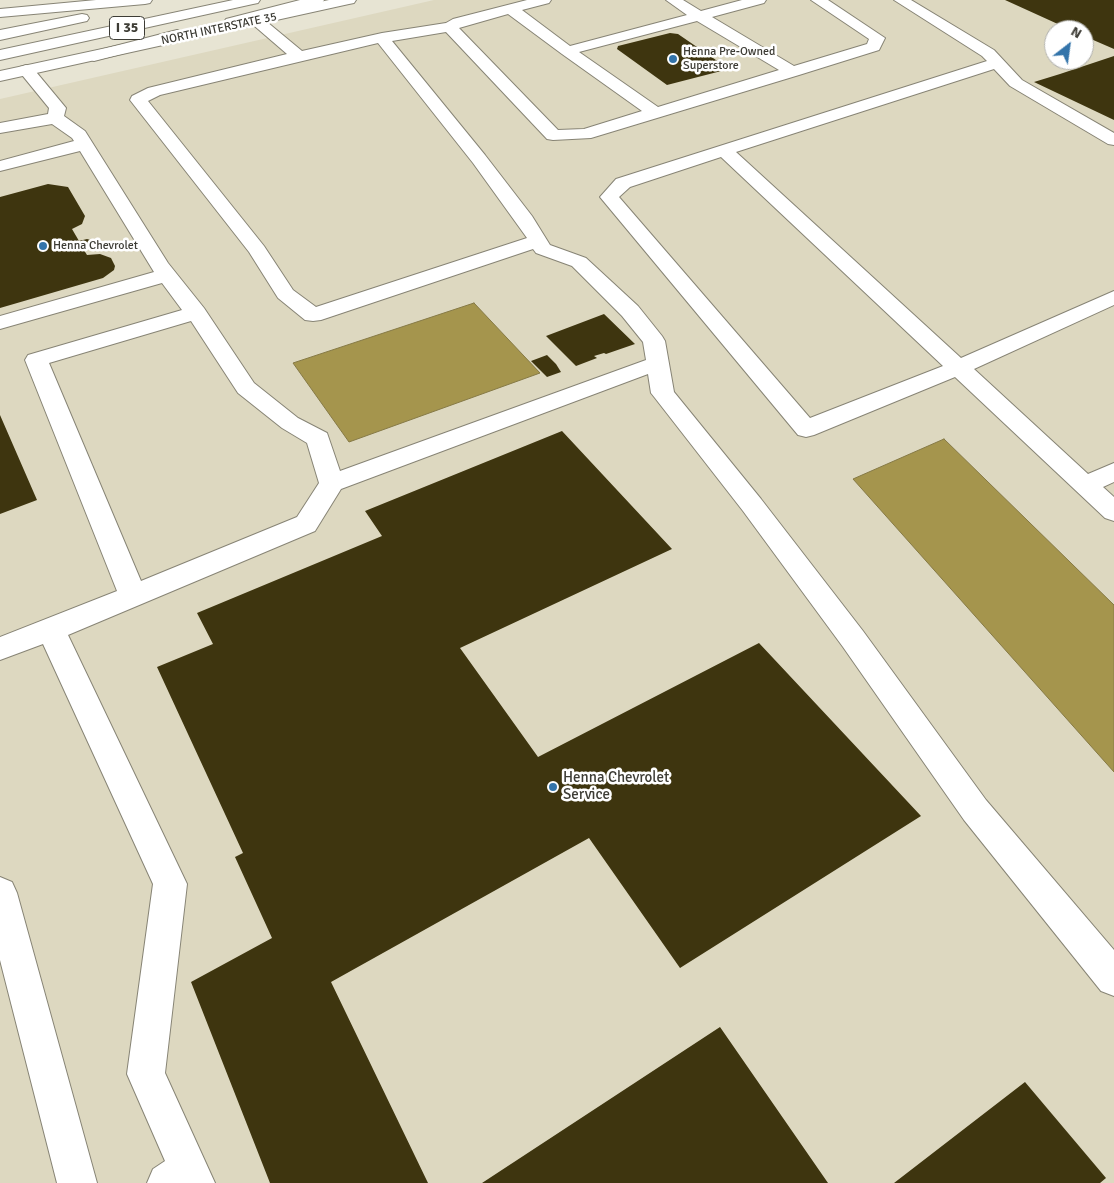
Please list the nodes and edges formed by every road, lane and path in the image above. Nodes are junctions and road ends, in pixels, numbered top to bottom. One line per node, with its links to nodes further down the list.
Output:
1 (317, 0): 18 (main road)
2 (349, 0): 10 (main road, NORTH INTERSTATE 35)
3 (544, 0): 9 (main road)
4 (673, 0): 12 (main road)
5 (760, 0): 12 (main road)
6 (818, 0): 22 (main road)
7 (902, 0): 20 (main road)
8 (152, 1): 11 (main road); 14 (main road, I 35)
9 (510, 8): 13 (main road); 16 (main road)
10 (255, 10): 17 (main road, I 35); 18 (main road, NORTH INTERSTATE 35); 19 (main road)
11 (0, 13)
12 (700, 16): 16 (main road); 22 (main road)
13 (450, 27): 15 (main road); 24 (main road)
14 (0, 35)
15 (382, 38): 19 (main road); 31 (main road)
16 (567, 51): 24 (main road)
17 (0, 55)
18 (94, 56): 21 (main road, NORTH INTERSTATE 35)
19 (299, 56): 31 (main road)
20 (997, 63): 27 (main road); 29 (main road)
21 (26, 70): 23 (main road, NORTH INTERSTATE 35); 25 (main road)
22 (793, 72): 24 (main road)
23 (0, 76)
24 (656, 112)
25 (55, 118): 26 (main road); 28 (main road)
26 (0, 128)
27 (1114, 140)
28 (84, 144): 30 (main road); 32 (main road)
29 (724, 151): 37 (main road); 37 (main road)
30 (0, 166)
31 (538, 241): 36 (main road)
32 (167, 276): 34 (main road); 35 (main road)
33 (1114, 297): 37 (main road)
34 (196, 313): 39 (main road); 42 (main road)
35 (0, 323)
36 (658, 363): 39 (main road); 46 (main road)
37 (958, 368): 40 (main road)
38 (1114, 471): 40 (main road)
39 (332, 483): 42 (main road)
40 (1085, 486): 41 (main road)
41 (1114, 512)
42 (133, 596): 43 (main road)
43 (51, 630): 44 (main road); 47 (main road)
44 (0, 649)
45 (0, 893): 48 (main road)
46 (1114, 978)
47 (184, 1179)
48 (77, 1183)

